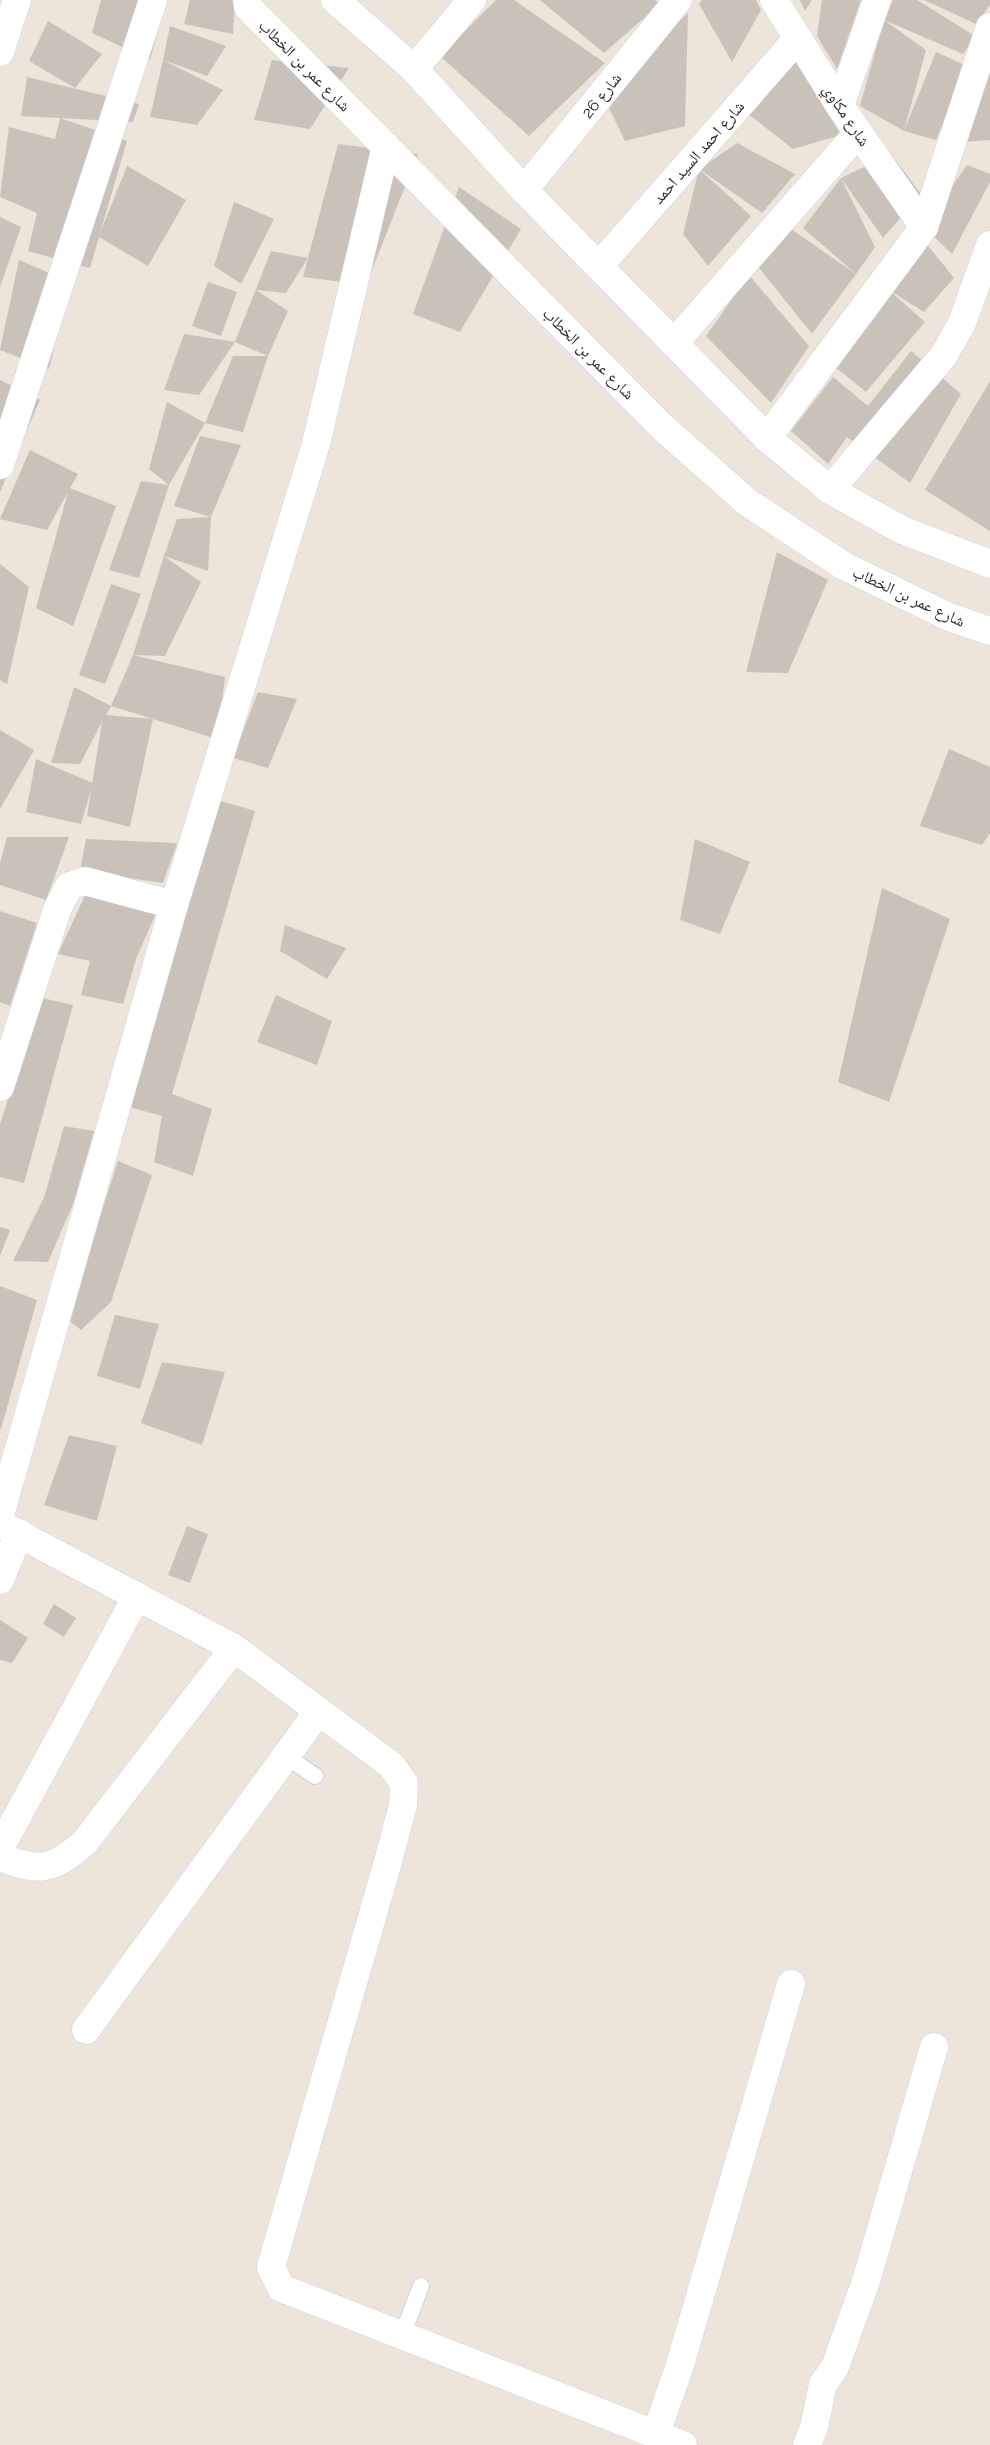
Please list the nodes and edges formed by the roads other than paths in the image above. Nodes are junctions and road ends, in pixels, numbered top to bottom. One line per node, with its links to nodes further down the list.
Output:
1 (17, 0): 11 (street)
2 (153, 0): 22 (street)
3 (247, 0): 15 (street, شارع عمر بن الخطاب)
4 (335, 0): 12 (street)
5 (472, 0): 12 (street)
6 (678, 0): 16 (street, شارع 26)
7 (774, 0): 10 (street, شارع مكاوي)
8 (877, 0): 13 (street)
9 (990, 27): 17 (street)
10 (798, 38): 13 (street, شارع مكاوي); 19 (street, شارع احمد السيد احمد)
11 (0, 52)
12 (414, 69): 16 (street)
13 (840, 106): 14 (street, شارع مكاوي)
14 (858, 132): 17 (street, شارع مكاوي); 20 (street)
15 (386, 146): 25 (street, شارع عمر بن الخطاب); 26 (street)
16 (524, 190): 19 (street)
17 (924, 227): 21 (street)
18 (990, 245): 23 (street)
19 (599, 266): 20 (street)
20 (674, 343): 21 (street)
21 (766, 438): 23 (street)
22 (0, 465)
23 (830, 490): 24 (street)
24 (990, 564)
25 (990, 631)
26 (174, 905): 27 (street); 28 (street)
27 (0, 1087)
28 (6, 1524): 29 (street); 30 (street)
29 (0, 1580)
30 (137, 1596): 31 (street); 35 (street)
31 (234, 1648): 32 (street); 36 (street)
32 (318, 1712): 33 (street); 41 (street)
33 (286, 1756): 34 (lane); 38 (street)
34 (315, 1776)
35 (0, 1848)
36 (0, 1856)
37 (791, 1984): 42 (street)
38 (86, 2030)
39 (934, 2046): 44 (street)
40 (421, 2286): 41 (lane)
41 (402, 2336): 42 (street)
42 (656, 2434): 43 (street)
43 (683, 2445)
44 (807, 2445)

